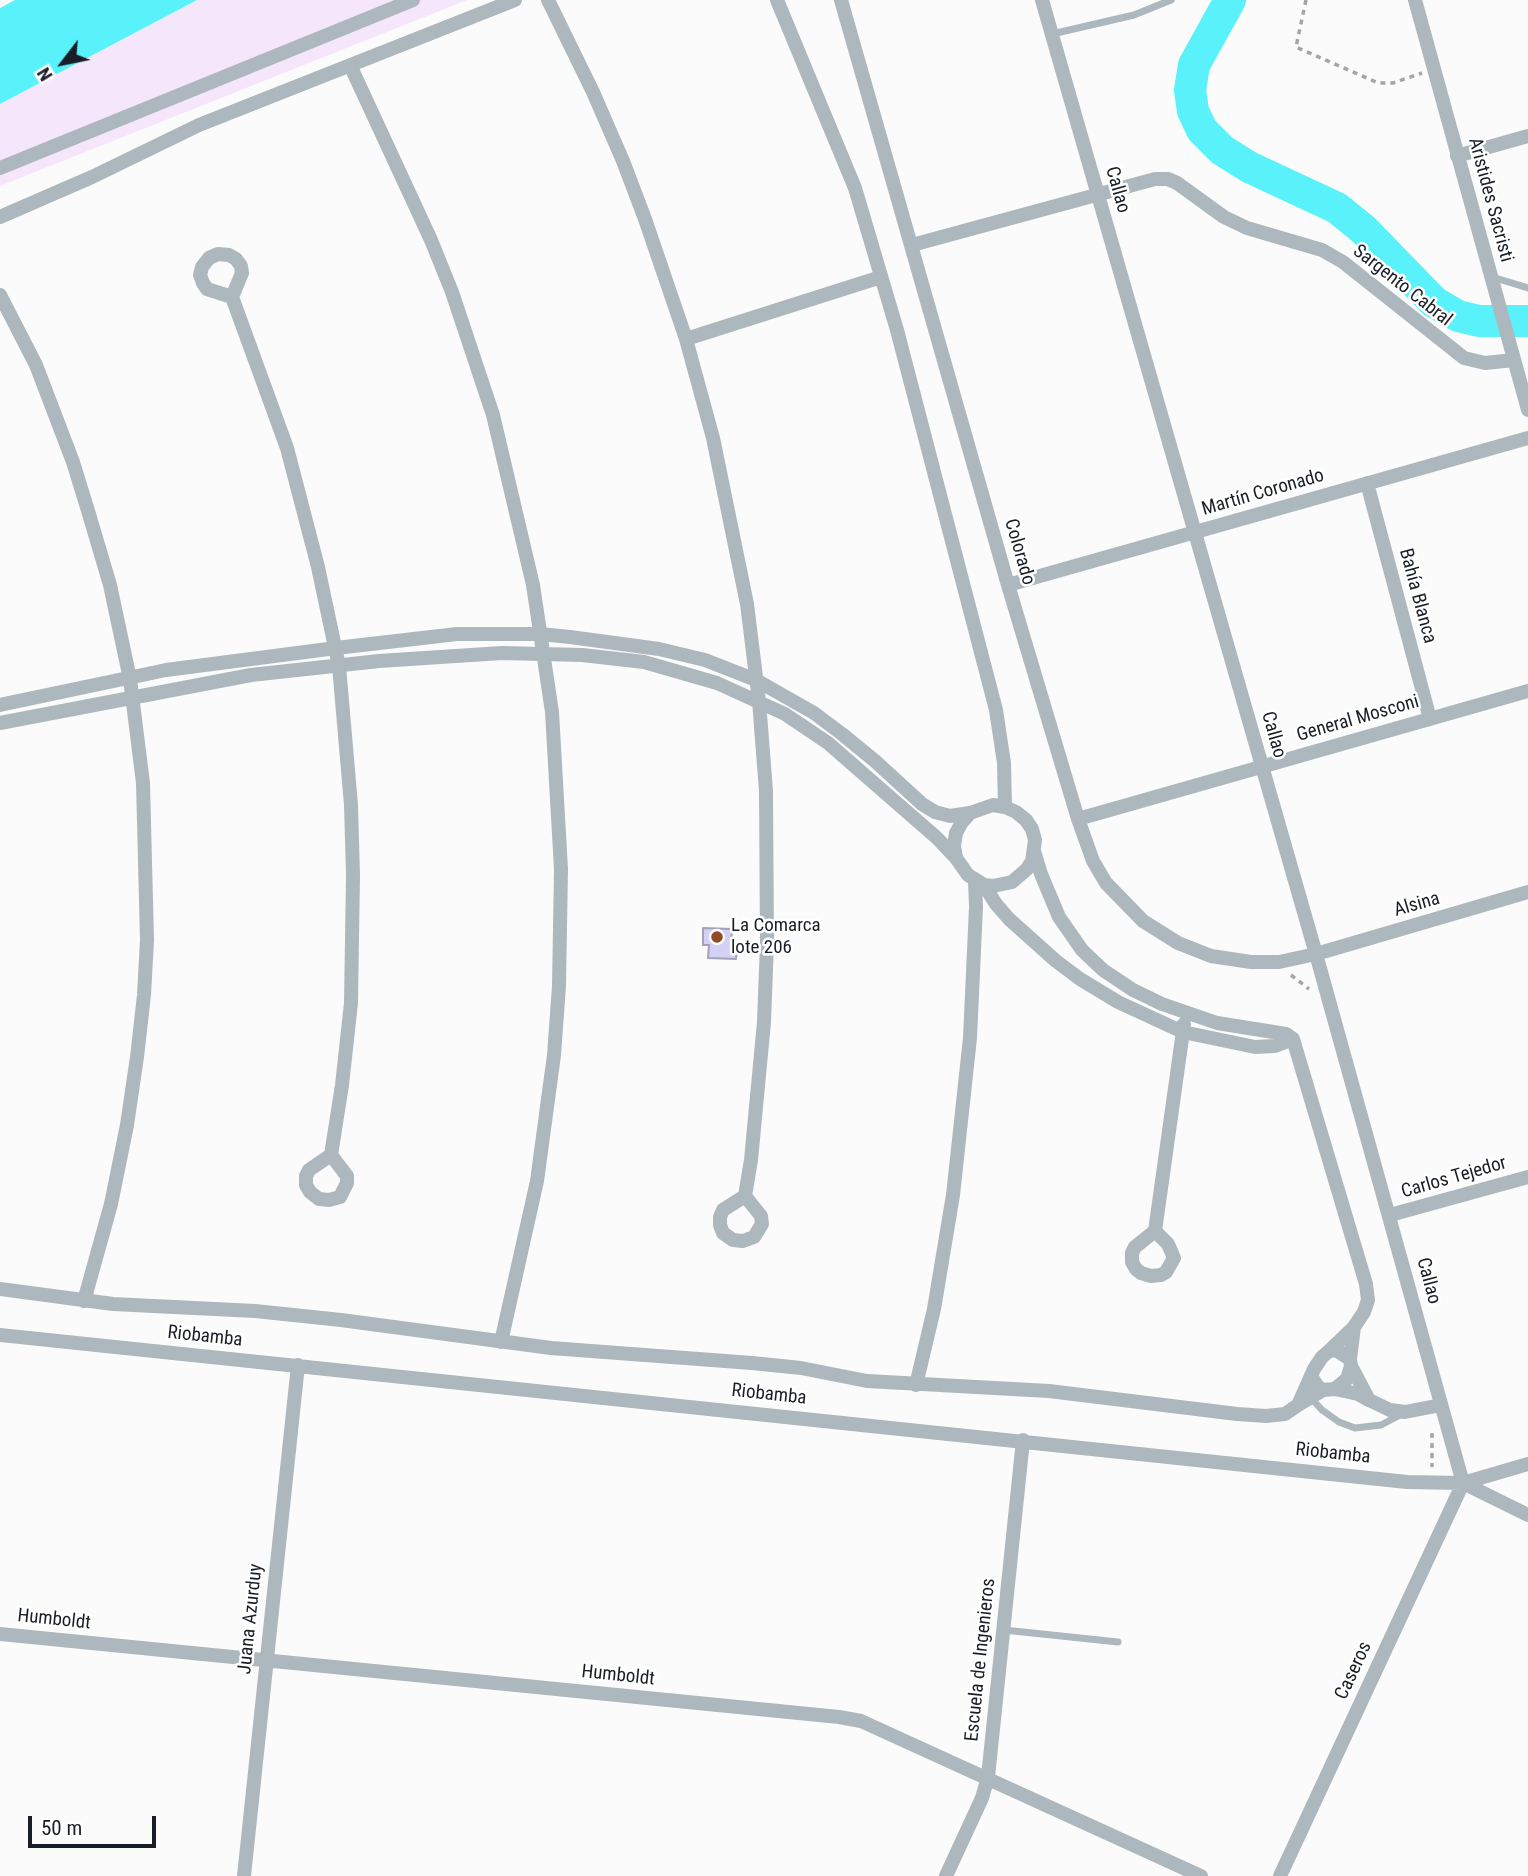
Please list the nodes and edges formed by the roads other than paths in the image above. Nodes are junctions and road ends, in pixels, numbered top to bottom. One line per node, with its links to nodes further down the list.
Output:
1 (413, 0): 13 (street)
2 (515, 0): 10 (street)
3 (548, 0): 22 (street)
4 (777, 0): 17 (street)
5 (841, 0): 16 (street, Colorado)
6 (1042, 0): 9 (street, Callao)
7 (1171, 0): 9 (lane)
8 (1415, 0): 12 (street, Aristides Sacristi)
9 (1052, 34): 14 (street, Callao)
10 (350, 65): 15 (street); 29 (street)
11 (1528, 136): 12 (street)
12 (1457, 156): 18 (street, Aristides Sacristi)
13 (0, 168)
14 (1098, 194): 16 (street, Sargento Cabral); 23 (street, Sargento Cabral); 27 (street, Callao)
15 (0, 217)
16 (912, 245): 28 (street, Colorado)
17 (881, 277): 22 (street); 42 (street)
18 (1493, 284): 19 (lane); 23 (street, Aristides Sacristi)
19 (1528, 288)
20 (0, 295): 33 (street)
21 (232, 297): 30 (street)
22 (686, 339): 34 (street)
23 (1514, 360): 24 (street, Aristides Sacristi)
24 (1528, 410)
25 (1528, 438): 26 (street, Martín Coronado)
26 (1367, 483): 27 (street, Martín Coronado); 39 (street, Bahía Blanca)
27 (1195, 532): 28 (street, Martín Coronado); 41 (street, Callao)
28 (1008, 585): 44 (street, Colorado)
29 (540, 634): 30 (street); 31 (street); 34 (street)
30 (336, 648): 32 (street); 33 (street)
31 (542, 653): 32 (street); 37 (street); 62 (street)
32 (339, 666): 36 (street); 53 (street)
33 (130, 679): 36 (street); 38 (street)
34 (756, 680): 37 (street); 43 (street)
35 (1528, 691): 39 (street, General Mosconi)
36 (133, 696): 40 (street); 59 (street)
37 (759, 701): 46 (street); 55 (street)
38 (0, 705)
39 (1430, 719): 41 (street, General Mosconi)
40 (0, 723)
41 (1262, 766): 44 (street, General Mosconi); 49 (street, Callao)
42 (1005, 807): 43 (street); 45 (street)
43 (970, 813): 46 (street)
44 (1078, 818): 49 (street, Colorado)
45 (1034, 851): 47 (street); 50 (street)
46 (956, 858): 47 (street)
47 (980, 883): 51 (street); 67 (street)
48 (1528, 892): 49 (street, Alsina)
49 (1317, 954): 56 (street, Callao)
50 (1186, 1013): 51 (street); 52 (street)
51 (1183, 1032): 52 (street); 57 (street)
52 (1293, 1039): 60 (street)
53 (331, 1155)
54 (1528, 1177): 56 (street, Carlos Tejedor)
55 (745, 1196)
56 (1390, 1216): 71 (street, Callao)
57 (1155, 1231)
58 (0, 1289): 59 (street)
59 (84, 1301): 62 (street)
60 (1354, 1327): 63 (street); 64 (street)
61 (0, 1335): 65 (street, Riobamba)
62 (501, 1342): 67 (street)
63 (1329, 1351): 64 (street); 66 (street)
64 (1350, 1362): 68 (street); 69 (street)
65 (298, 1366): 73 (street, Riobamba); 80 (street, Juana Azurduy)
66 (1311, 1376): 68 (street); 70 (street)
67 (916, 1385): 70 (street)
68 (1329, 1389): 69 (street); 70 (street)
69 (1369, 1400): 72 (street)
70 (1303, 1401): 72 (lane)
71 (1441, 1405): 72 (street); 75 (street, Callao)
72 (1405, 1412)
73 (1023, 1440): 75 (street, Riobamba); 77 (street, Escuela de Ingenieros)
74 (1528, 1464): 75 (street)
75 (1463, 1483): 76 (street, Riobamba); 85 (street, Caseros)
76 (1528, 1515)
77 (1004, 1630): 79 (lane); 81 (street, Escuela de Ingenieros)
78 (0, 1634): 80 (street, Humboldt)
79 (1118, 1642)
80 (266, 1661): 81 (street, Humboldt); 82 (street, Juana Azurduy)
81 (988, 1777): 83 (street, Escuela de Ingenieros); 84 (street, Humboldt)
82 (244, 1876)
83 (946, 1876)
84 (1201, 1876)
85 (1280, 1876)

